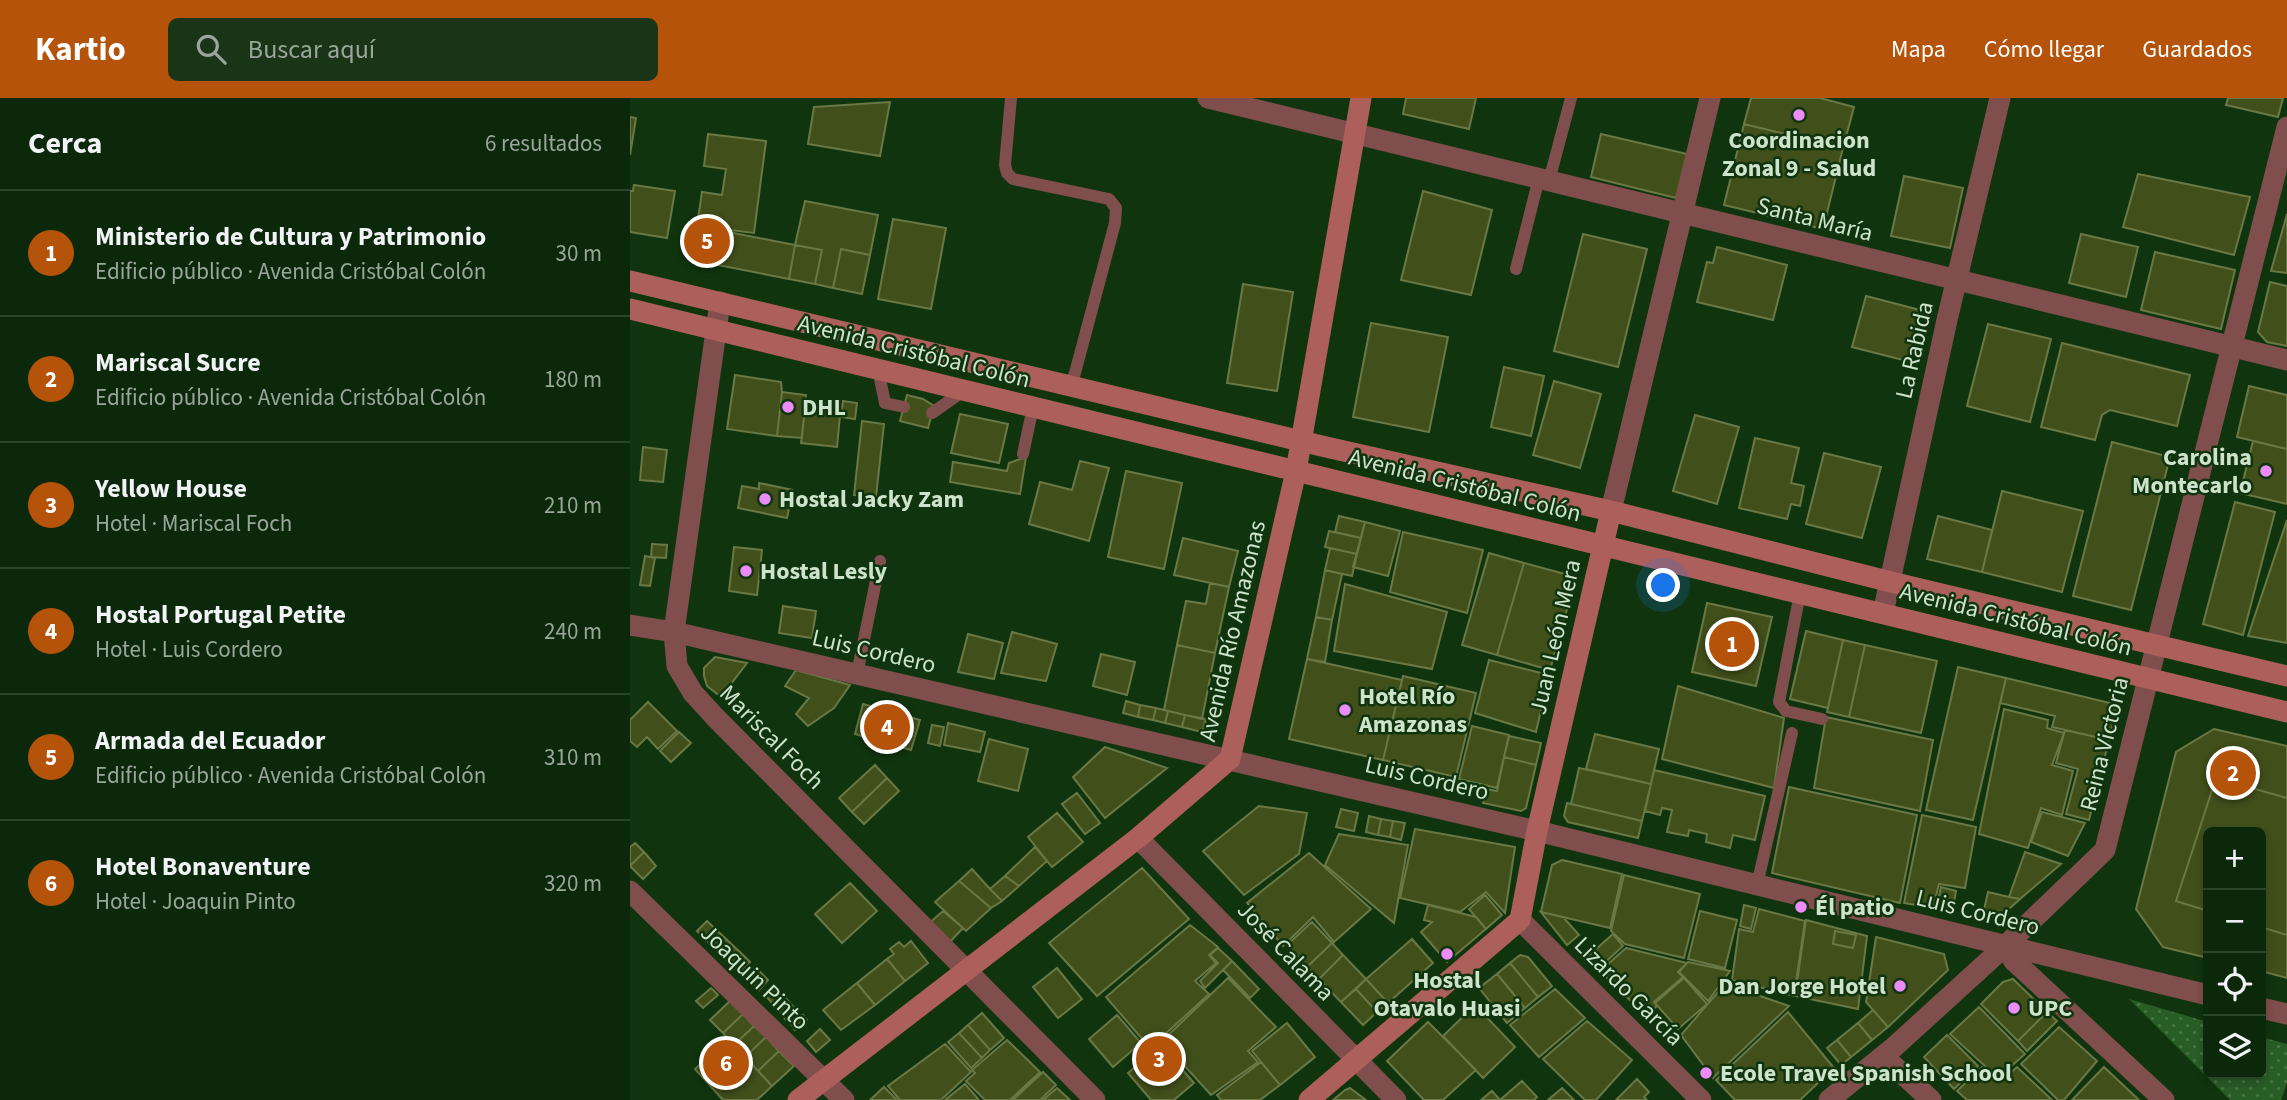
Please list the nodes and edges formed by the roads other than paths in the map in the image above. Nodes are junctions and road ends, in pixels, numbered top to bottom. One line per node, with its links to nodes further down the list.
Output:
1 (1011, 98): 20 (lane)
2 (1208, 98): 8 (street, Santa María)
3 (1361, 98): 8 (street, Avenida Río Amazonas)
4 (1571, 98): 9 (lane)
5 (1710, 98): 10 (street, Juan León Mera)
6 (2000, 98): 12 (street, La Rabida)
7 (2287, 127): 17 (street, Reina Victoria)
8 (1354, 133): 9 (street, Santa María); 25 (street, Avenida Río Amazonas)
9 (1544, 180): 10 (street, Santa María); 11 (lane)
10 (1683, 213): 12 (street, Santa María); 28 (street, Juan León Mera)
11 (1516, 269)
12 (1957, 279): 17 (street, Santa María); 31 (street, La Rabida)
13 (630, 281): 14 (street, Avenida Cristóbal Colón)
14 (720, 302): 16 (street, Mariscal Foch); 20 (street, Avenida Cristóbal Colón)
15 (630, 309): 16 (street, Avenida Cristóbal Colón)
16 (715, 330): 19 (street, Avenida Cristóbal Colón); 35 (street, Mariscal Foch)
17 (2231, 346): 18 (street, Santa María); 36 (street, Reina Victoria)
18 (2287, 360)
19 (878, 369): 21 (street, Avenida Cristóbal Colón); 22 (lane)
20 (1070, 386): 25 (street, Avenida Cristóbal Colón)
21 (965, 390): 23 (street, Avenida Cristóbal Colón); 24 (lane)
22 (904, 407)
23 (1033, 407): 26 (lane); 27 (street, Avenida Cristóbal Colón)
24 (932, 413)
25 (1301, 441): 27 (street, Avenida Río Amazonas); 28 (street, Avenida Cristóbal Colón)
26 (1023, 454)
27 (1296, 471): 29 (street, Avenida Cristóbal Colón); 43 (street, Avenida Río Amazonas)
28 (1611, 511): 29 (street, Juan León Mera); 31 (street, Avenida Cristóbal Colón)
29 (1603, 545): 32 (street, Avenida Cristóbal Colón); 44 (street, Juan León Mera)
30 (880, 561): 37 (lane)
31 (1891, 582): 33 (street, La Rabida); 36 (street, Avenida Cristóbal Colón)
32 (1800, 593): 33 (street, Avenida Cristóbal Colón); 41 (lane)
33 (1883, 614): 39 (street, Avenida Cristóbal Colón)
34 (630, 625): 35 (street, Luis Cordero)
35 (674, 632): 37 (street, Luis Cordero); 50 (street, Mariscal Foch)
36 (2156, 644): 38 (street, Avenida Cristóbal Colón); 39 (street, Reina Victoria)
37 (857, 674): 43 (street, Luis Cordero)
38 (2287, 676)
39 (2147, 678): 40 (street, Avenida Cristóbal Colón); 49 (street, Reina Victoria)
40 (2287, 712)
41 (1822, 719)
42 (1792, 733): 46 (lane)
43 (1230, 758): 44 (street, Luis Cordero); 45 (street, Avenida Río Amazonas)
44 (1537, 831): 46 (street, Luis Cordero); 48 (street, Juan León Mera)
45 (1138, 838): 50 (street, Avenida Río Amazonas); 55 (street, José Calama)
46 (1757, 885): 49 (street, Luis Cordero)
47 (630, 891): 56 (street, Joaquin Pinto)
48 (1520, 920): 55 (street); 62 (street, Lizardo García)
49 (2005, 946): 51 (street, Luis Cordero); 54 (street, Reina Victoria); 65 (street)
50 (966, 969): 56 (street, Avenida Río Amazonas); 59 (street, Mariscal Foch)
51 (2203, 994)
52 (2266, 1009): 53 (street)
53 (2287, 1014)
54 (1883, 1056): 63 (street, Reina Victoria); 64 (street)
55 (1356, 1061): 60 (street); 61 (street, José Calama)
56 (824, 1080): 57 (street, Avenida Río Amazonas); 58 (street, Joaquin Pinto)
57 (798, 1100)
58 (844, 1100)
59 (1095, 1100)
60 (1309, 1100)
61 (1396, 1100)
62 (1701, 1100)
63 (1829, 1100)
64 (1931, 1100)
65 (2164, 1100)

